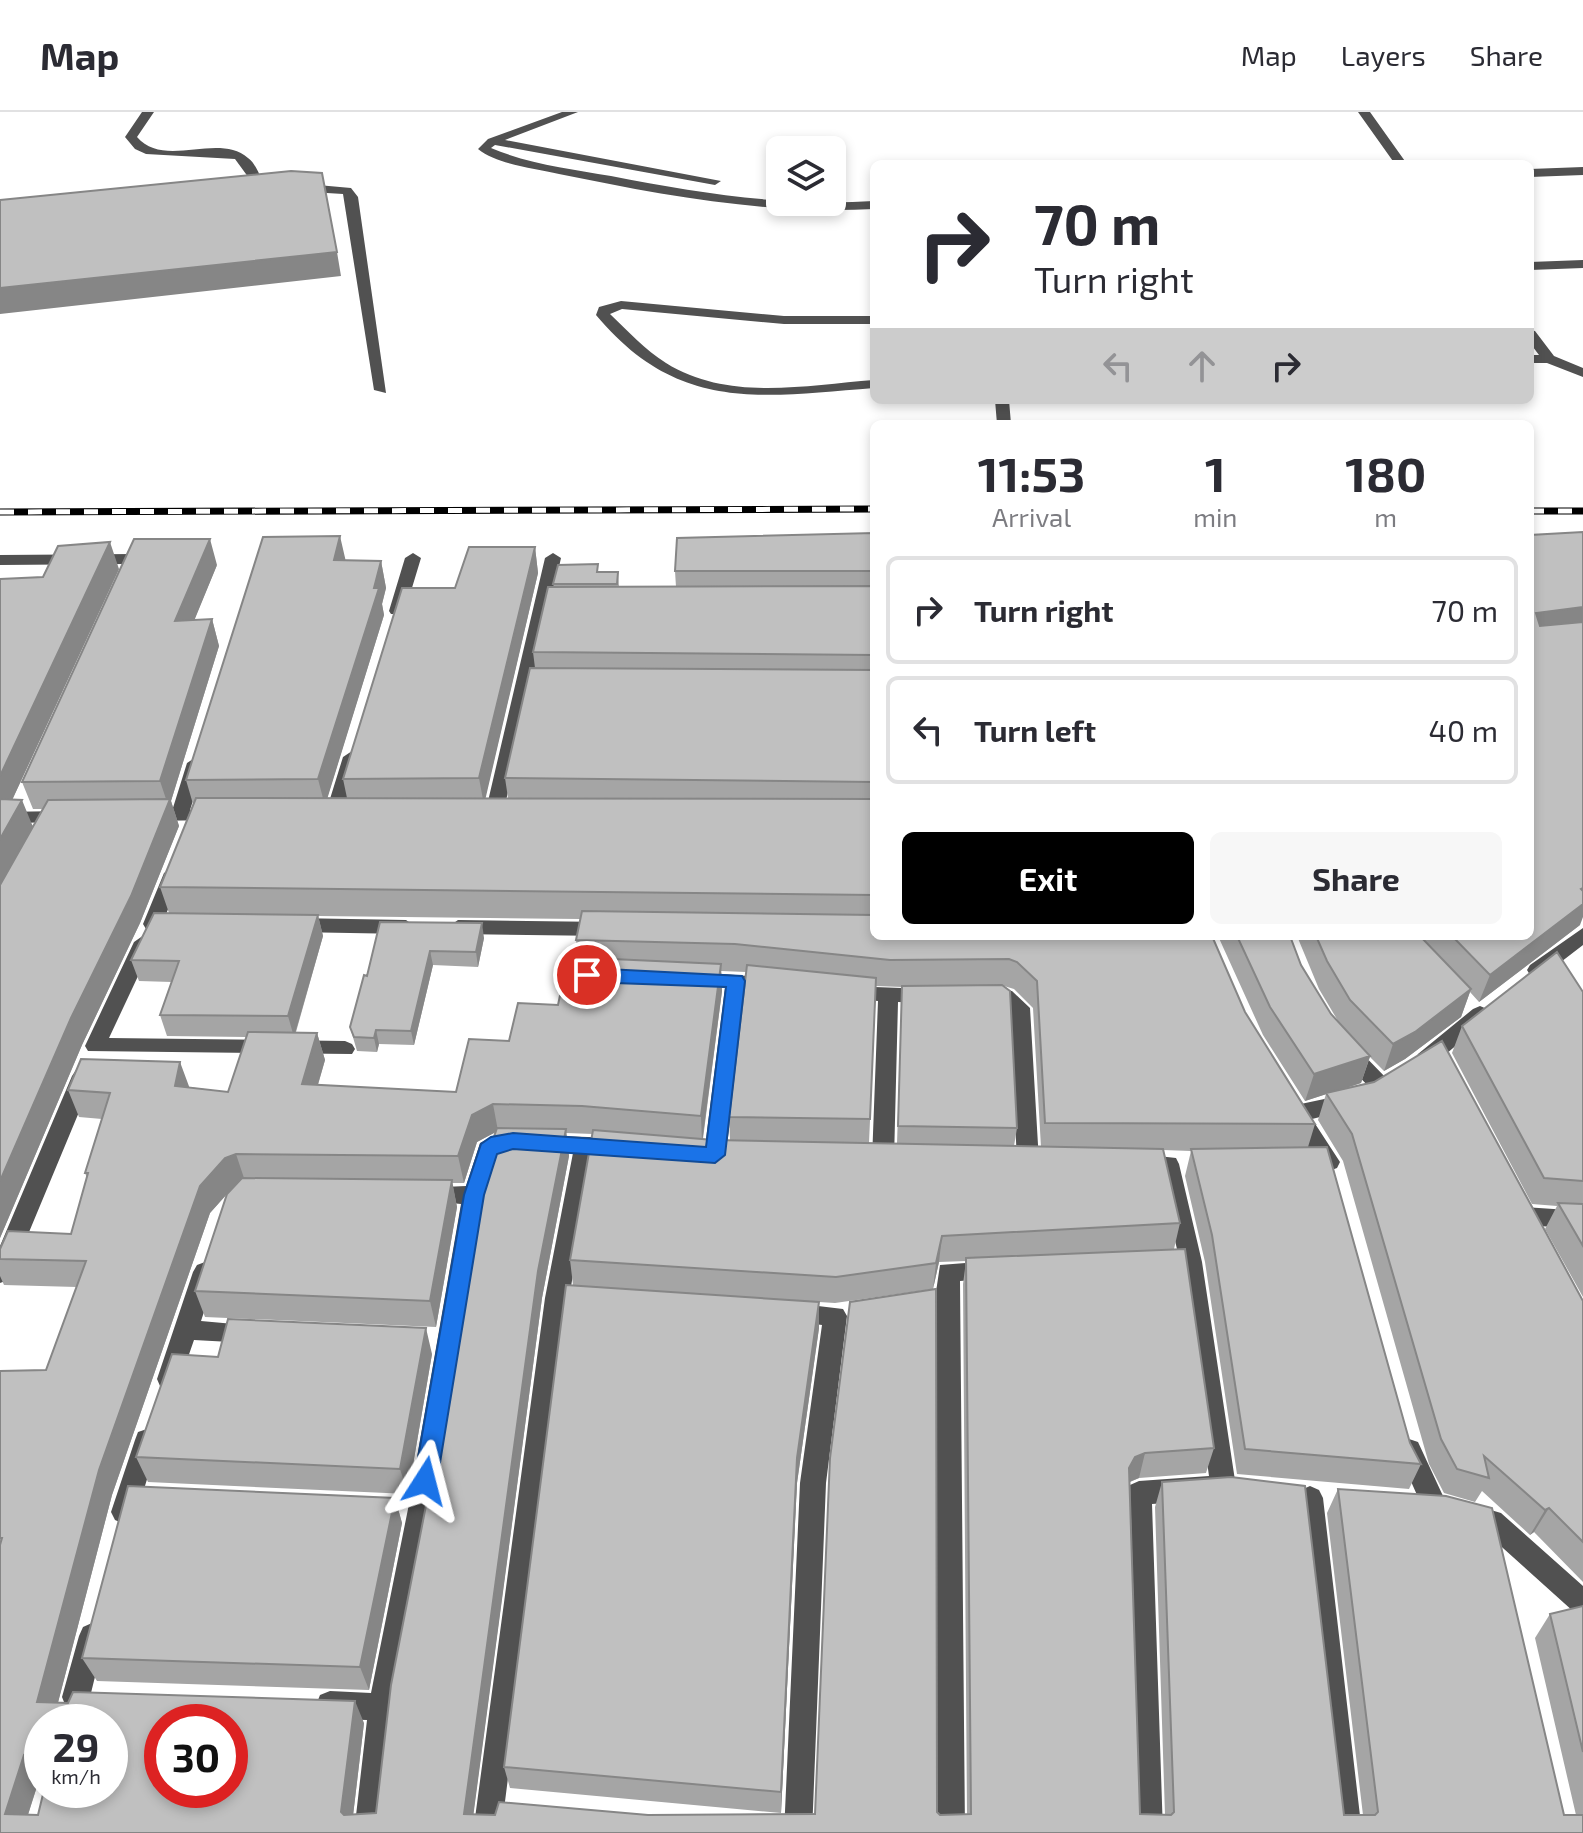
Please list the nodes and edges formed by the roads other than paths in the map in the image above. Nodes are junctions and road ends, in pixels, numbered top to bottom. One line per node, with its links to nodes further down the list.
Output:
1 (148, 112): 18 (street)
2 (572, 112): 4 (street)
3 (1364, 112): 5 (street)
4 (492, 141): 8 (street); 9 (street)
5 (1398, 160)
6 (1583, 171): 7 (street)
7 (1534, 173)
8 (715, 181)
9 (870, 205)
10 (1583, 264): 11 (street)
11 (1534, 266)
12 (870, 320): 17 (street)
13 (1534, 339): 15 (street)
14 (1534, 359): 15 (street)
15 (1549, 359): 16 (street)
16 (1583, 373)
17 (870, 384)
18 (381, 390)
19 (413, 558): 25 (street)
20 (553, 558): 29 (street)
21 (24, 559): 22 (street); 23 (street); 24 (street)
22 (0, 560)
23 (12, 581)
24 (121, 588)
25 (390, 633)
26 (357, 739): 31 (street)
27 (202, 741): 32 (street)
28 (13, 813): 33 (street)
29 (494, 814)
30 (241, 815): 32 (street)
31 (334, 815)
32 (187, 816): 34 (street); 35 (street)
33 (79, 817)
34 (122, 817)
35 (153, 924): 36 (street); 48 (street)
36 (184, 924)
37 (278, 925): 38 (street)
38 (623, 929)
39 (1583, 935): 42 (street)
40 (676, 979): 41 (street)
41 (736, 981): 43 (street); 56 (street)
42 (1524, 981)
43 (797, 987)
44 (827, 990): 45 (street)
45 (888, 997): 59 (street); 62 (street)
46 (1500, 998): 50 (street)
47 (1332, 1034): 50 (street)
48 (95, 1046): 49 (street); 78 (street)
49 (345, 1049)
50 (1382, 1087): 52 (street)
51 (1281, 1091): 52 (street)
52 (1297, 1114): 65 (street)
53 (585, 1145): 54 (street); 71 (street); 79 (street)
54 (643, 1149)
55 (686, 1153): 56 (street)
56 (715, 1155): 57 (street)
57 (746, 1156)
58 (852, 1159): 59 (street)
59 (883, 1160): 60 (street)
60 (912, 1160)
61 (999, 1162): 62 (street)
62 (1028, 1162): 63 (street)
63 (1059, 1162)
64 (1299, 1162): 65 (street)
65 (1329, 1162): 69 (street)
66 (1121, 1163): 68 (street)
67 (1197, 1163): 68 (street)
68 (1168, 1164): 75 (street)
69 (1337, 1192)
70 (413, 1194): 71 (street)
71 (474, 1195): 99 (street)
72 (1583, 1220): 74 (street)
73 (214, 1243): 86 (street)
74 (1538, 1244)
75 (1191, 1262): 76 (street); 89 (street)
76 (1161, 1264)
77 (1009, 1270): 80 (street)
78 (0, 1273)
79 (557, 1298): 81 (street); 111 (street)
80 (948, 1299): 82 (street); 115 (street)
81 (588, 1300)
82 (909, 1307)
83 (773, 1312): 85 (street)
84 (864, 1313): 85 (street)
85 (835, 1316): 113 (street)
86 (186, 1330): 87 (street); 92 (street)
87 (278, 1334)
88 (1401, 1421): 97 (street)
89 (1223, 1487): 90 (street); 116 (street)
90 (1252, 1491)
91 (1281, 1494): 94 (street)
92 (128, 1496): 93 (street); 101 (street)
93 (159, 1497)
94 (1310, 1498): 95 (street); 117 (street)
95 (1341, 1500)
96 (1403, 1504): 97 (street)
97 (1434, 1505): 100 (street)
98 (390, 1507): 99 (street)
99 (421, 1509): 109 (street)
100 (1492, 1521): 102 (street); 103 (street)
101 (117, 1539)
102 (1503, 1568)
103 (1583, 1603)
104 (98, 1611): 106 (street)
105 (106, 1698): 107 (street)
106 (74, 1704)
107 (89, 1704)
108 (305, 1704): 109 (street)
109 (382, 1707): 114 (street)
110 (520, 1807): 111 (street)
111 (488, 1819)
112 (767, 1829): 113 (street)
113 (798, 1832)
114 (368, 1833)
115 (951, 1833)
116 (1149, 1833)
117 (1348, 1833)

